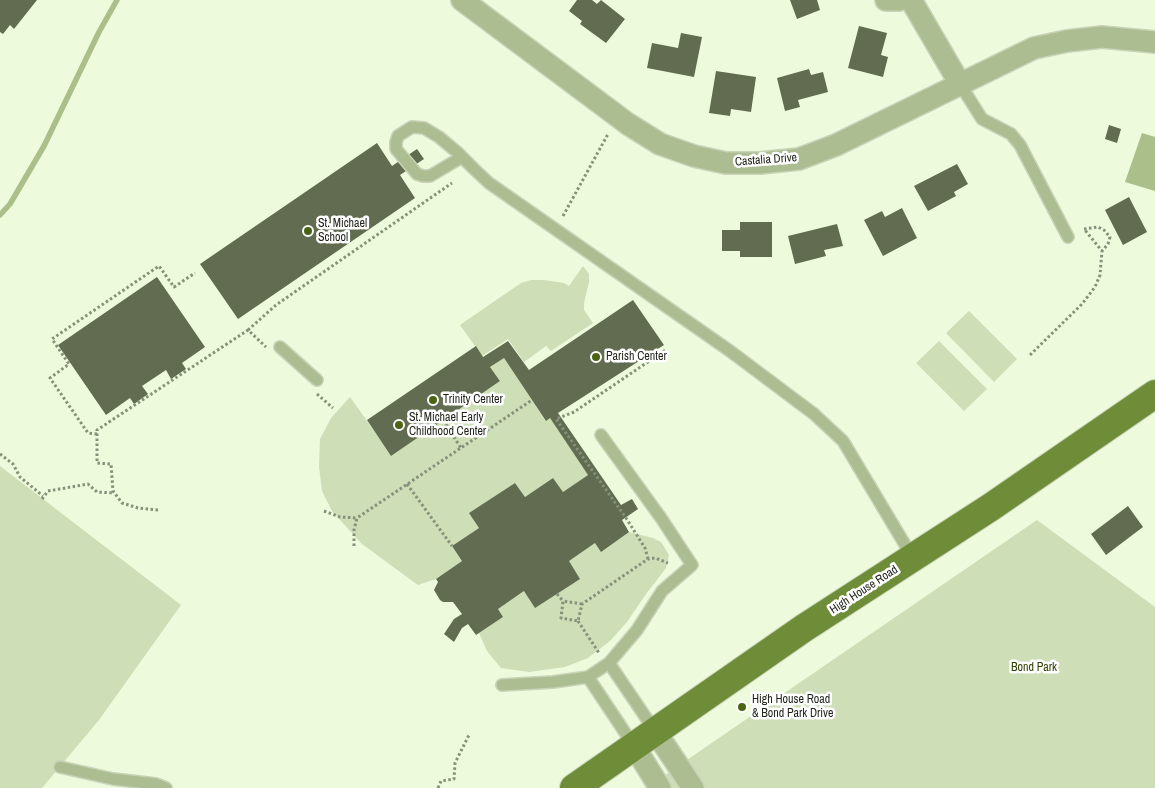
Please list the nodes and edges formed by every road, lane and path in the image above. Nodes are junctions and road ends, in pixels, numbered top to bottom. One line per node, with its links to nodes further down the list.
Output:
1 (462, 0): 6 (street, Castalia Drive)
2 (886, 0): 3 (street)
3 (899, 0)
4 (911, 0): 6 (street)
5 (1155, 42): 6 (street, Castalia Drive)
6 (960, 84): 12 (lane)
7 (610, 131): 10 (path)
8 (462, 157): 8 (lane); 9 (lane)
9 (473, 168): 10 (lane); 15 (path)
10 (556, 229): 34 (lane)
11 (1084, 229): 12 (path); 13 (path); 13 (path)
12 (1068, 237)
13 (1102, 250): 17 (path)
14 (195, 273): 23 (path)
15 (248, 330): 16 (path); 23 (path)
16 (275, 348): 18 (lane)
17 (1030, 355)
18 (315, 385): 21 (path)
19 (1155, 394): 34 (main road, High House Road)
20 (532, 400): 25 (path)
21 (333, 408)
22 (443, 420): 25 (path)
23 (97, 434): 28 (path)
24 (601, 435): 41 (lane)
25 (461, 448): 27 (path)
26 (0, 454): 28 (path)
27 (407, 484): 31 (path); 33 (path)
28 (114, 493): 29 (path)
29 (158, 510)
30 (324, 511): 31 (path)
31 (357, 518): 32 (path)
32 (354, 546)
33 (452, 546)
34 (913, 558): 45 (main road, High House Road)
35 (668, 563): 38 (path)
36 (557, 594): 37 (path)
37 (563, 601): 38 (path); 39 (path)
38 (582, 604): 39 (path)
39 (578, 621): 40 (path)
40 (600, 653)
41 (610, 663): 42 (lane); 45 (lane)
42 (588, 676): 43 (lane); 45 (lane)
43 (502, 685)
44 (469, 735): 48 (path)
45 (645, 738): 49 (main road, High House Road); 50 (street); 51 (street)
46 (60, 767): 47 (lane)
47 (166, 788)
48 (438, 788)
49 (574, 788)
50 (660, 788)
51 (694, 788)

